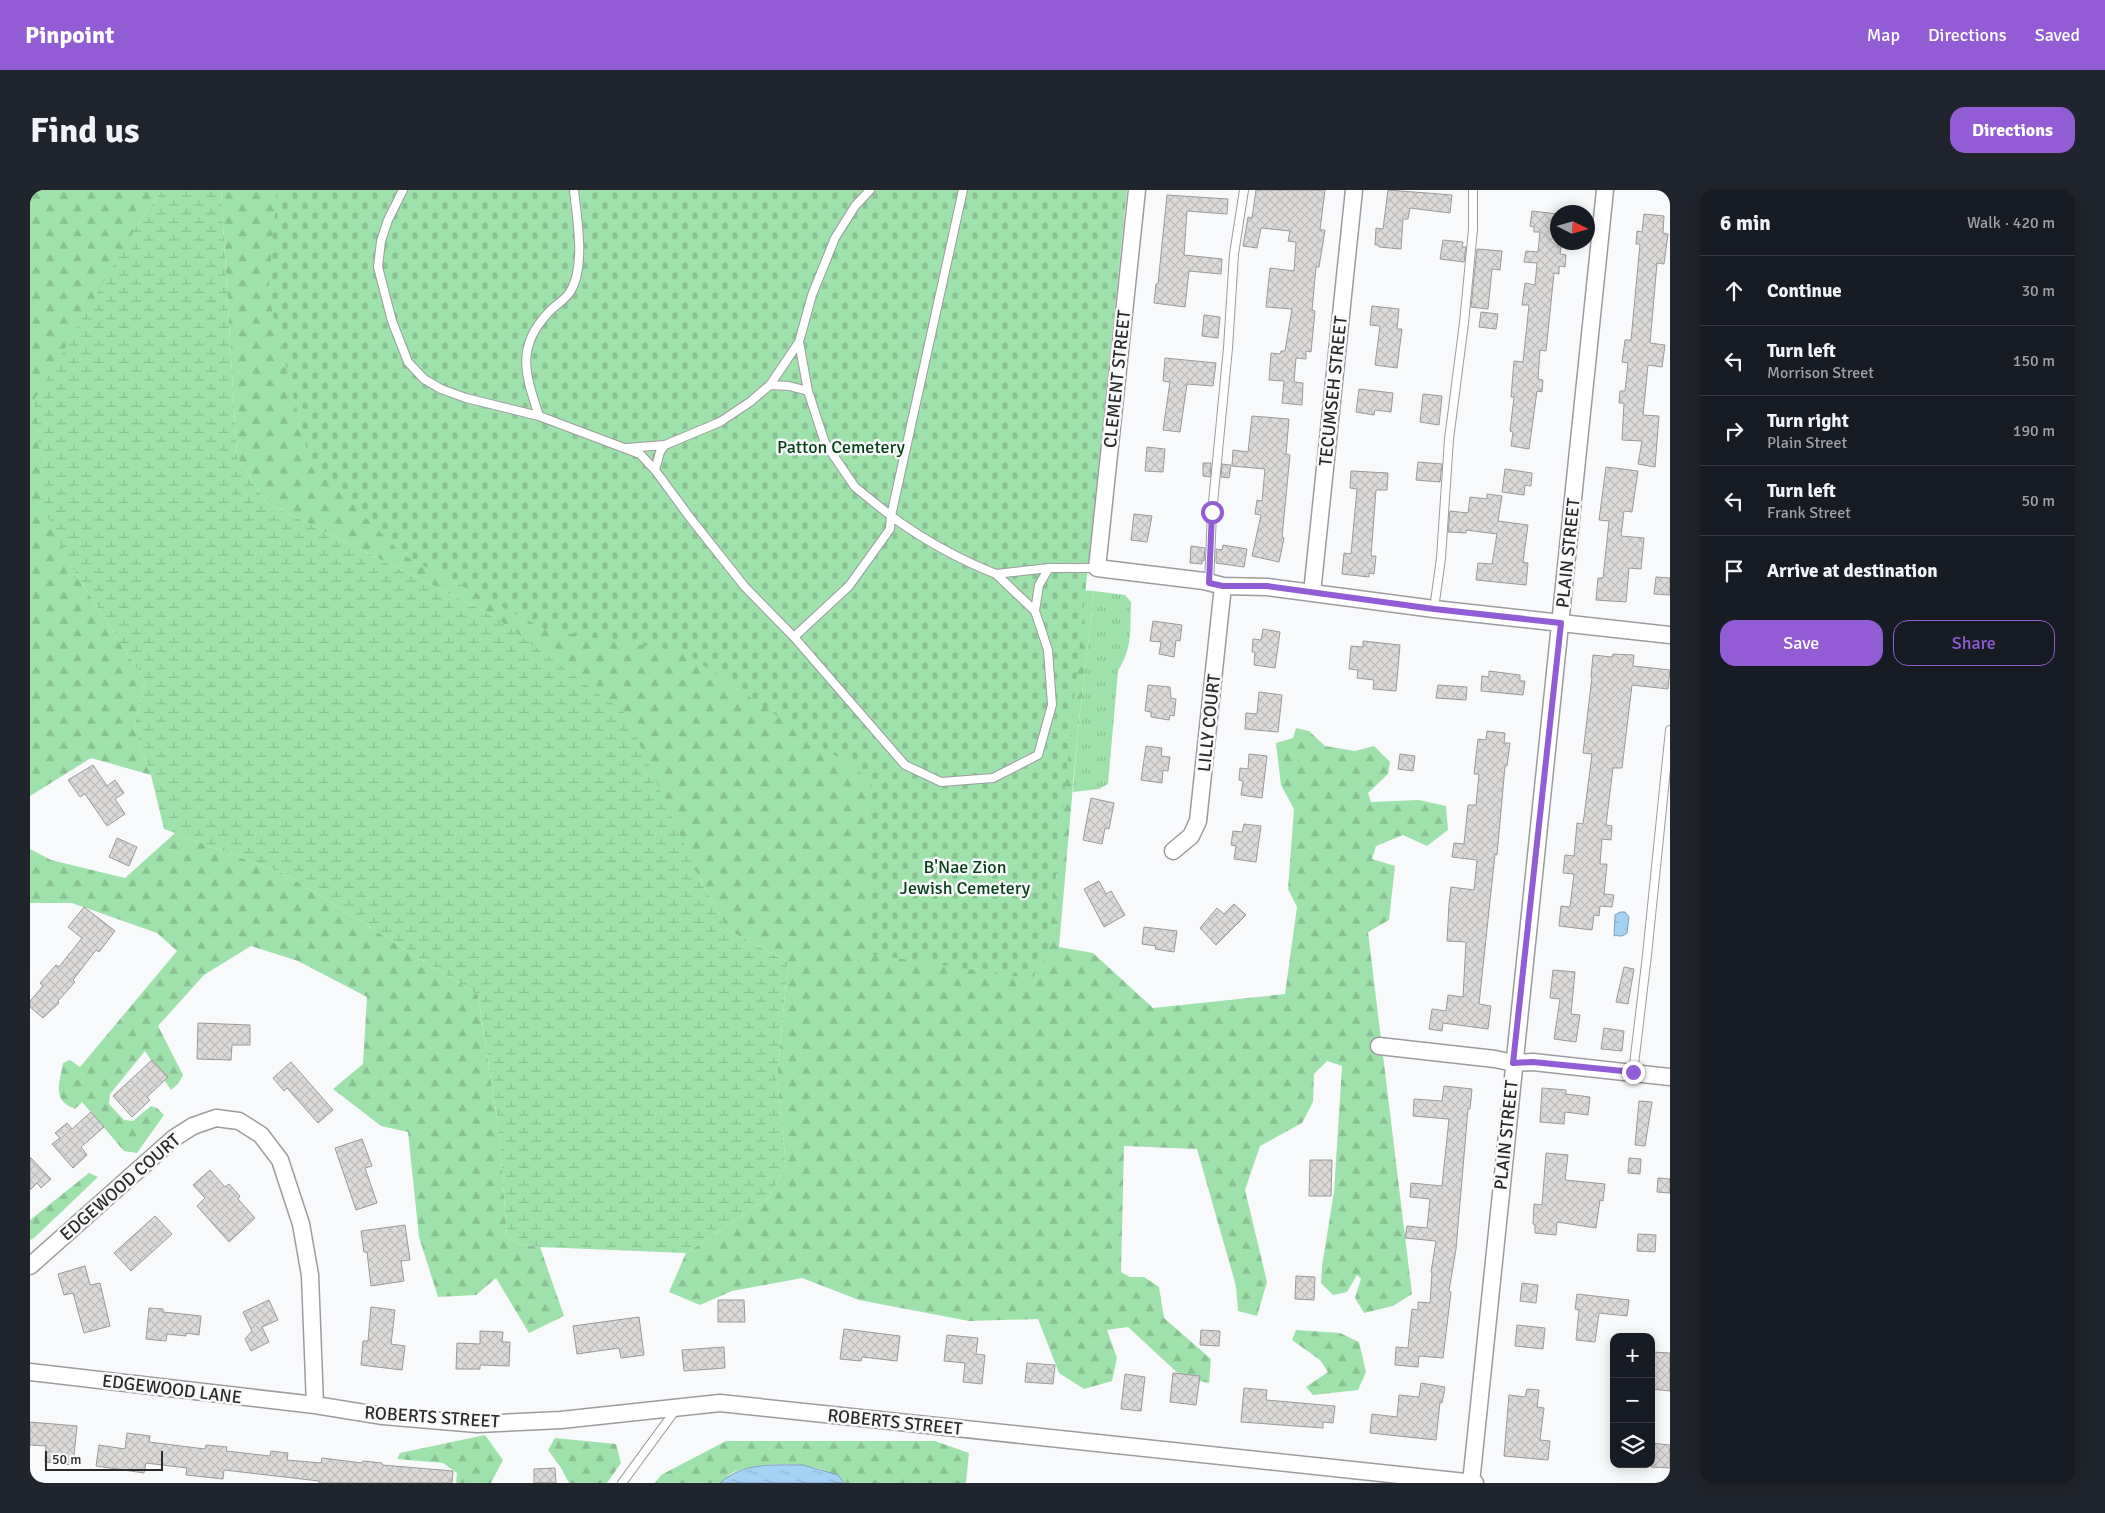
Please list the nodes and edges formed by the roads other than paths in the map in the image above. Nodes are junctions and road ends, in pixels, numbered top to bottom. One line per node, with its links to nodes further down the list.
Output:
1 (403, 190): 13 (lane)
2 (574, 190): 13 (lane)
3 (870, 190): 10 (lane)
4 (963, 190): 17 (lane)
5 (1137, 190): 19 (street, CLEMENT STREET)
6 (1244, 190): 21 (lane)
7 (1354, 190): 22 (street, TECUMSEH STREET)
8 (1473, 190): 23 (lane)
9 (1605, 190): 25 (street, PLAIN STREET)
10 (799, 342): 11 (lane); 12 (lane)
11 (770, 385): 12 (lane); 14 (lane)
12 (808, 391): 17 (lane)
13 (539, 416): 15 (lane)
14 (665, 445): 15 (lane); 16 (lane)
15 (623, 448): 16 (lane)
16 (655, 470): 27 (lane)
17 (891, 516): 20 (lane); 27 (lane)
18 (1049, 568): 19 (lane); 20 (lane); 24 (lane)
19 (1097, 568): 21 (street)
20 (996, 574): 24 (lane)
21 (1216, 584): 22 (street); 29 (street, LILLY COURT)
22 (1312, 593): 23 (street)
23 (1434, 609): 25 (street)
24 (1035, 611): 27 (lane)
25 (1561, 623): 26 (street); 31 (street, PLAIN STREET)
26 (1670, 635)
27 (794, 637)
28 (1670, 730): 32 (lane)
29 (1173, 851)
30 (1379, 1046): 31 (street)
31 (1513, 1063): 32 (street); 40 (street, PLAIN STREET)
32 (1633, 1072): 33 (street)
33 (1670, 1077)
34 (30, 1266): 36 (street, EDGEWOOD COURT)
35 (30, 1372): 36 (street, EDGEWOOD LANE)
36 (315, 1405): 37 (street, ROBERTS STREET)
37 (678, 1407): 38 (street, ROBERTS STREET); 39 (lane)
38 (1401, 1480): 40 (street, ROBERTS STREET)
39 (622, 1483)
40 (1471, 1483): 41 (street, ROBERTS STREET)
41 (1474, 1483)

